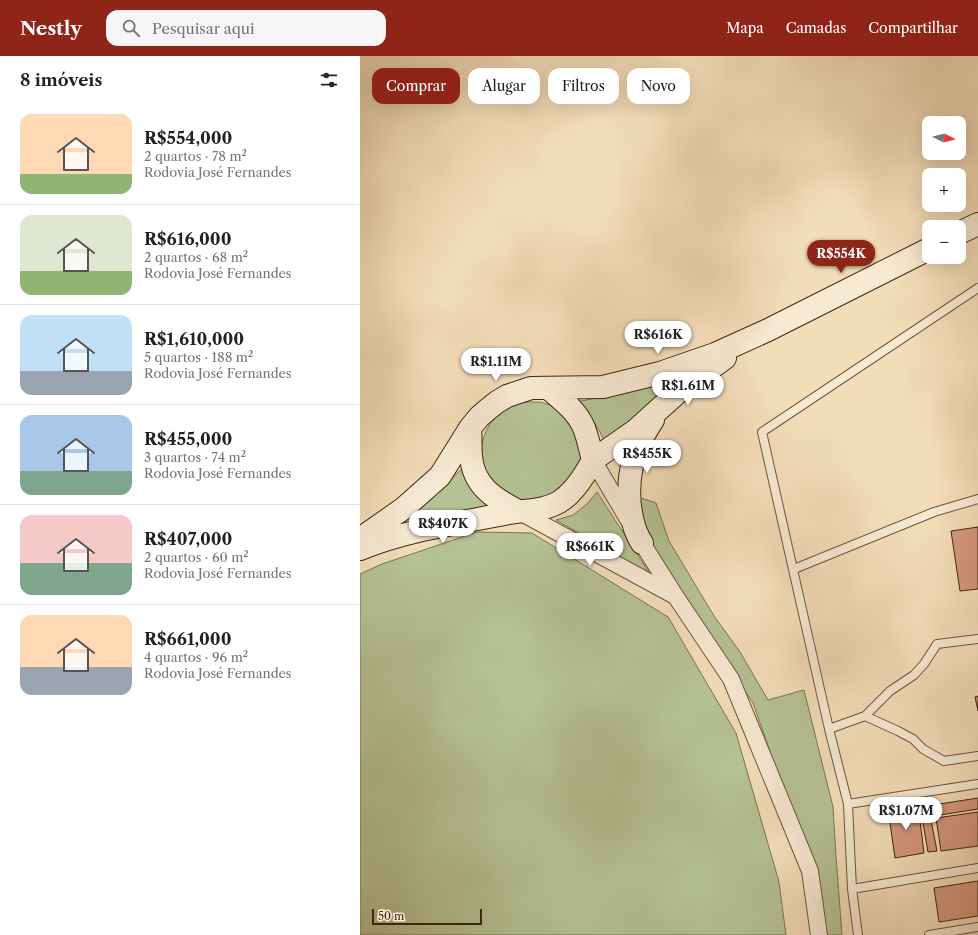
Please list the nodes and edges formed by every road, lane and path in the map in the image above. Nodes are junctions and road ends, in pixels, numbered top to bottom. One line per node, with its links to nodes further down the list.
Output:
1 (978, 224): 2 (main road)
2 (966, 230)
3 (922, 253): 5 (main road)
4 (978, 288): 15 (lane)
5 (768, 330): 6 (main road); 7 (main road)
6 (548, 388): 8 (main road); 9 (main road)
7 (660, 408): 9 (main road); 13 (main road)
8 (470, 428): 11 (main road); 12 (main road)
9 (593, 460): 11 (main road); 13 (street)
10 (978, 498): 15 (lane)
11 (518, 512): 14 (main road); 16 (street)
12 (360, 539)
13 (642, 544): 16 (street)
14 (360, 549)
15 (794, 569): 19 (lane)
16 (676, 597): 26 (street)
17 (978, 639): 18 (lane)
18 (865, 716): 19 (lane); 20 (lane)
19 (829, 729): 22 (lane)
20 (978, 756)
21 (978, 784): 22 (lane)
22 (848, 804): 24 (lane)
23 (978, 868): 24 (lane)
24 (852, 889): 27 (lane)
25 (978, 927): 28 (lane)
26 (819, 935)
27 (858, 935)
28 (929, 935)

